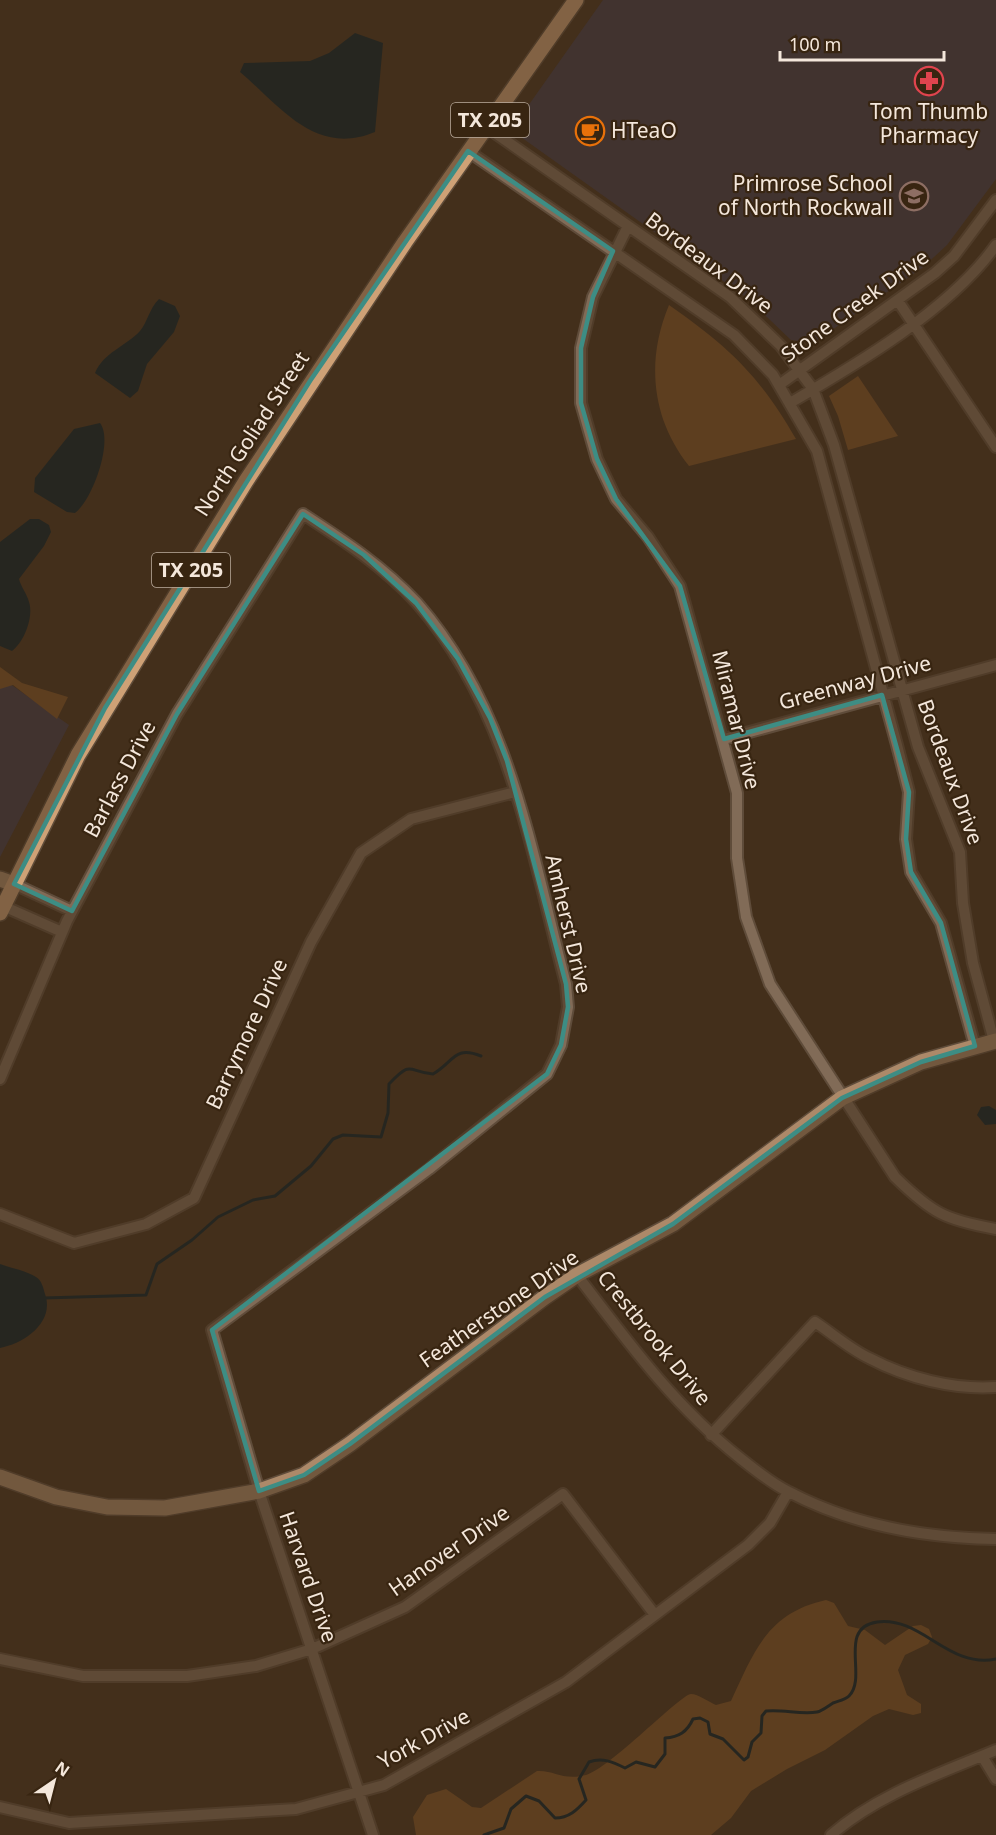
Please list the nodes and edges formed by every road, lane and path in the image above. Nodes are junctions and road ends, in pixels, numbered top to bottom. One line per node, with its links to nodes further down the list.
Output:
1 (576, 0): 2 (main road, North Goliad Street / TX 205)
2 (485, 126): 3 (main road, North Goliad Street / TX 205); 6 (street, Bordeaux Drive)
3 (468, 151): 8 (street, Bordeaux Drive); 24 (main road, North Goliad Street / TX 205)
4 (996, 200): 5 (street, Stone Creek Drive)
5 (992, 214): 9 (street, Stone Creek Drive)
6 (628, 226): 8 (street, Miramar Drive); 11 (street, Bordeaux Drive)
7 (996, 245): 10 (street, Stone Creek Drive)
8 (614, 251): 12 (street, Bordeaux Drive); 22 (street, Miramar Drive)
9 (898, 302): 10 (street); 11 (street, Stone Creek Drive)
10 (914, 324): 13 (street, Stone Creek Drive); 15 (street)
11 (800, 368): 12 (street, Stone Creek Drive); 13 (street, Bordeaux Drive)
12 (779, 385): 14 (street, Bordeaux Drive)
13 (813, 389): 14 (street, Stone Creek Drive); 17 (street, Bordeaux Drive)
14 (790, 403): 18 (street, Bordeaux Drive)
15 (996, 447)
16 (303, 514): 23 (street, Amherst Drive); 26 (street, Barlass Drive)
17 (863, 553): 18 (street); 20 (street, Bordeaux Drive)
18 (845, 557): 21 (street, Bordeaux Drive)
19 (996, 665): 20 (street, Greenway Drive)
20 (900, 690): 21 (street, Greenway Drive); 28 (street, Bordeaux Drive)
21 (882, 695): 22 (street, Greenway Drive); 29 (street, Bordeaux Drive)
22 (724, 739): 31 (street, Miramar Drive)
23 (515, 792): 32 (street, Barrymore Drive); 35 (street, Amherst Drive)
24 (7, 881): 25 (main road, North Goliad Street / TX 205); 26 (street)
25 (1, 908): 27 (street)
26 (72, 911): 27 (street, Barlass Drive)
27 (62, 932): 30 (street, Barlass Drive)
28 (995, 1041): 29 (street, Featherstone Drive)
29 (975, 1046): 31 (street, Featherstone Drive)
30 (0, 1078)
31 (842, 1098): 33 (street, Miramar Drive); 34 (street, Featherstone Drive)
32 (0, 1214)
33 (996, 1228)
34 (577, 1275): 37 (street, Crestbrook Drive); 39 (street, Featherstone Drive)
35 (212, 1330): 39 (street, Harvard Drive)
36 (996, 1387): 37 (street)
37 (711, 1435): 40 (street, Crestbrook Drive)
38 (0, 1477): 39 (street, Featherstone Drive)
39 (259, 1491): 43 (street, Harvard Drive)
40 (788, 1492): 41 (street, Crestbrook Drive); 42 (street, York Drive)
41 (996, 1539)
42 (655, 1615): 43 (street, Hanover Drive); 48 (street, York Drive)
43 (312, 1649): 44 (street, Hanover Drive); 48 (street, Harvard Drive)
44 (0, 1659)
45 (996, 1750): 46 (street)
46 (982, 1756): 47 (street); 51 (street)
47 (996, 1779)
48 (359, 1791): 49 (street, York Drive); 50 (street, Harvard Drive)
49 (0, 1807)
50 (373, 1835)
51 (831, 1835)

